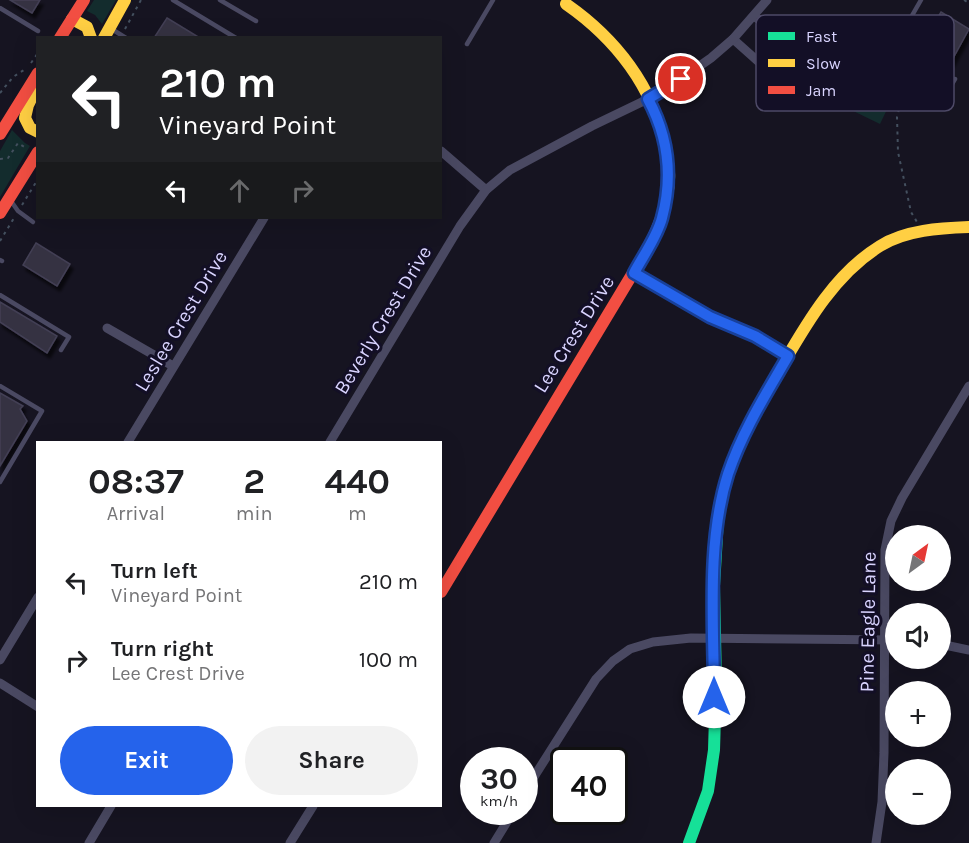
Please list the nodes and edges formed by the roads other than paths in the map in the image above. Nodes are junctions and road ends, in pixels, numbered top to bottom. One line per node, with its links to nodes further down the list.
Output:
1 (84, 0): 12 (street)
2 (125, 0): 15 (street)
3 (173, 0): 19 (lane)
4 (220, 0): 13 (lane)
5 (493, 0): 21 (lane)
6 (768, 0): 10 (street, Beverly Crest Drive)
7 (921, 0): 11 (lane)
8 (566, 4): 25 (street, Lee Crest Drive)
9 (0, 8): 14 (lane)
10 (754, 15): 20 (street, Beverly Crest Drive)
11 (912, 15)
12 (72, 19): 16 (street); 17 (street)
13 (256, 21)
14 (38, 31)
15 (107, 33): 18 (lane)
16 (61, 36)
17 (92, 36)
18 (124, 36)
19 (233, 36)
20 (733, 39): 22 (street); 25 (street, Beverly Crest Drive)
21 (467, 44)
22 (756, 59)
23 (36, 76): 27 (street)
24 (36, 89): 26 (street)
25 (648, 99): 30 (street, Beverly Crest Drive); 36 (street, Lee Crest Drive)
26 (36, 131)
27 (0, 134)
28 (32, 150): 31 (street)
29 (442, 152): 30 (street)
30 (486, 190): 45 (street, Beverly Crest Drive)
31 (9, 199): 32 (street); 34 (lane)
32 (0, 213)
33 (263, 219): 41 (street, Leslee Crest Drive)
34 (33, 222)
35 (969, 227): 40 (street)
36 (634, 273): 40 (street); 47 (street, Lee Crest Drive)
37 (0, 295): 39 (lane)
38 (107, 328): 41 (street)
39 (61, 350)
40 (788, 356): 49 (street)
41 (173, 366): 44 (street, Leslee Crest Drive)
42 (0, 386): 46 (lane)
43 (969, 386): 50 (street, Pine Eagle Lane)
44 (130, 441)
45 (331, 441)
46 (0, 482)
47 (442, 590)
48 (36, 600): 53 (street)
49 (715, 638): 50 (street); 56 (street); 63 (street)
50 (884, 640): 64 (street, Pine Eagle Lane)
51 (951, 646): 52 (street)
52 (969, 650)
53 (0, 660)
54 (0, 683): 55 (street)
55 (36, 706)
56 (538, 770)
57 (110, 807): 60 (street)
58 (312, 807): 61 (street)
59 (505, 825): 62 (street)
60 (89, 843)
61 (290, 843)
62 (495, 843)
63 (689, 843)
64 (876, 843)

